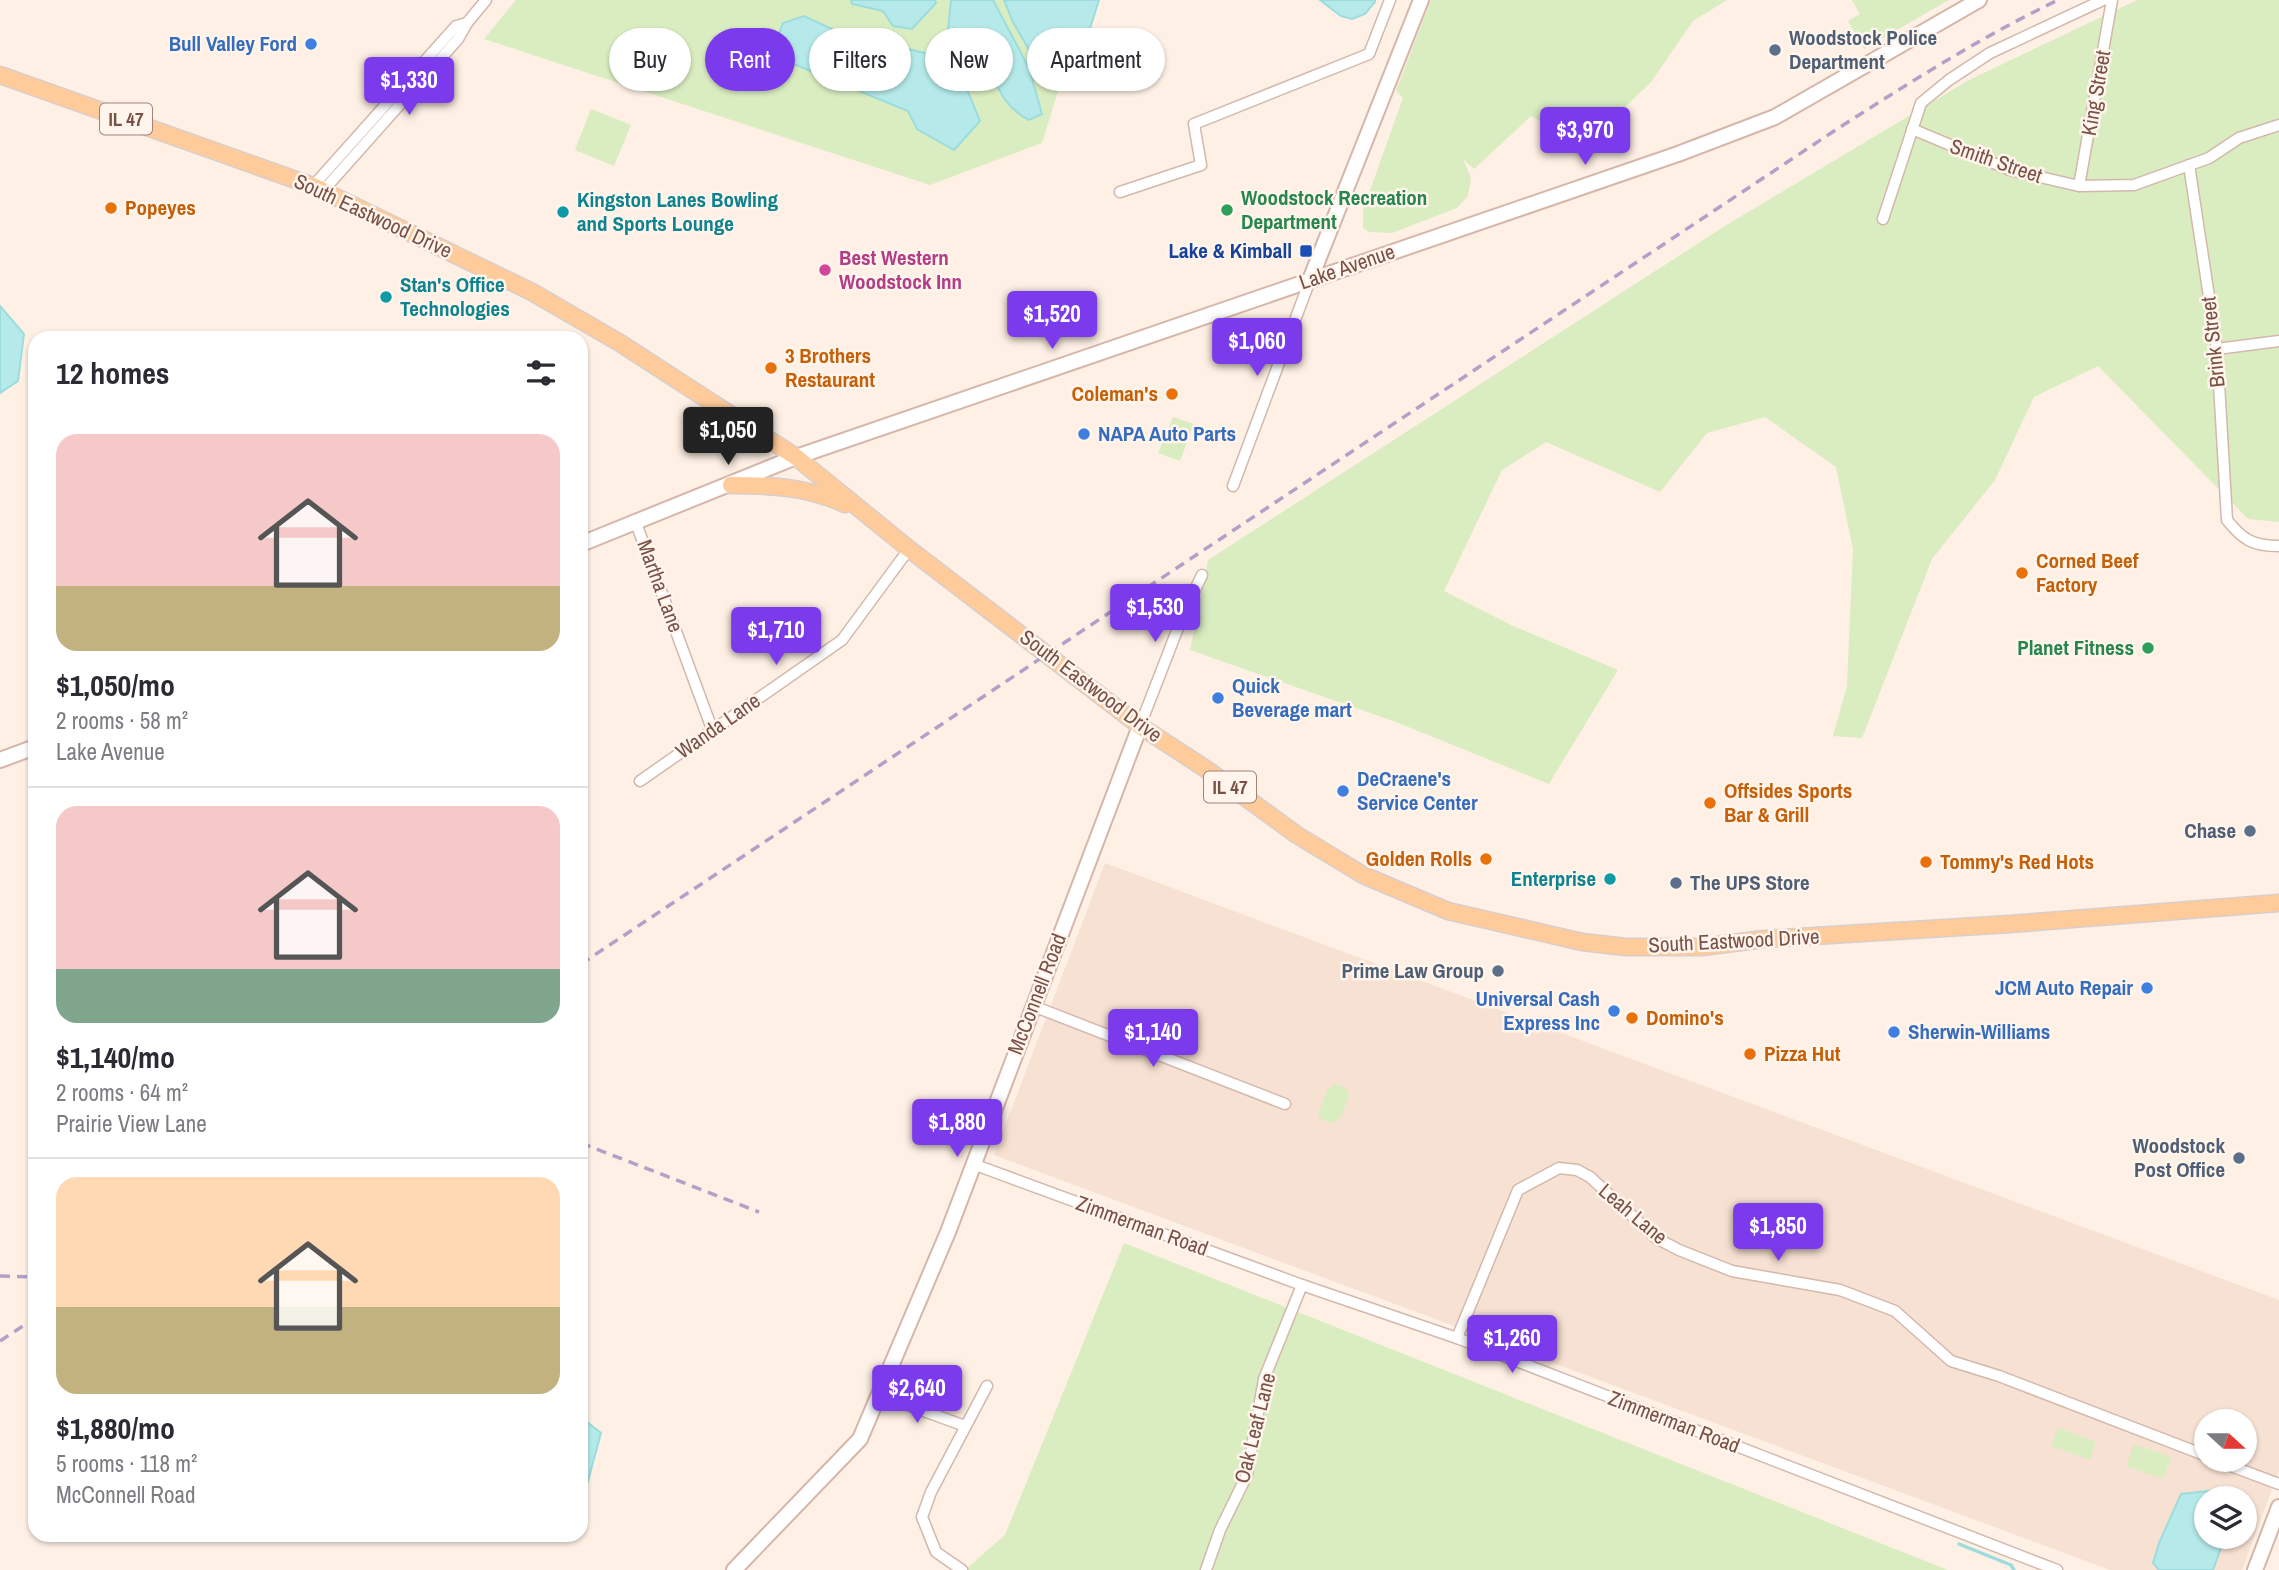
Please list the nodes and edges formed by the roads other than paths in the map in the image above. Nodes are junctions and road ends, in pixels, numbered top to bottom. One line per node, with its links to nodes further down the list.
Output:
1 (486, 0): 12 (street)
2 (1390, 0): 13 (street)
3 (1421, 0): 15 (street)
4 (1979, 0): 15 (street, Lake Avenue)
5 (2103, 0): 9 (street)
6 (2112, 0): 11 (street, King Street)
7 (0, 75): 12 (main road, South Eastwood Drive / IL 47)
8 (2279, 125): 10 (street, Smith Street)
9 (1912, 129): 11 (street, Smith Street); 14 (street)
10 (2189, 165): 11 (street, Smith Street); 17 (street, Brink Street)
11 (2080, 186)
12 (318, 188): 18 (main road, South Eastwood Drive / IL 47)
13 (1120, 192)
14 (1883, 219)
15 (1310, 280): 18 (street, Lake Avenue); 20 (street)
16 (2279, 341): 17 (street)
17 (2217, 349): 24 (street, Brink Street)
18 (796, 457): 19 (street, Lake Avenue); 21 (main road, South Eastwood Drive / IL 47)
19 (731, 485): 21 (main road); 22 (street, Lake Avenue)
20 (1233, 486)
21 (859, 510): 25 (main road, South Eastwood Drive / IL 47)
22 (636, 523): 23 (street, Lake Avenue); 28 (street, Martha Lane)
23 (588, 541)
24 (2279, 546)
25 (909, 549): 27 (main road, South Eastwood Drive / IL 47); 28 (street, Wanda Lane)
26 (1202, 575): 27 (street, McConnell Road)
27 (1140, 726): 32 (main road, South Eastwood Drive / IL 47); 33 (street, McConnell Road)
28 (712, 729): 31 (street, Wanda Lane)
29 (28, 750): 30 (street)
30 (0, 760)
31 (639, 781)
32 (2279, 903)
33 (1032, 1006): 34 (street); 35 (street, McConnell Road)
34 (1285, 1104)
35 (973, 1164): 36 (street, Zimmerman Road); 39 (street, McConnell Road)
36 (1302, 1284): 37 (street, Zimmerman Road); 47 (street, Oak Leaf Lane)
37 (1457, 1338): 41 (street, Leah Lane); 48 (street, Zimmerman Road)
38 (987, 1386): 40 (street)
39 (880, 1395): 40 (street); 45 (street, McConnell Road)
40 (965, 1426): 46 (street)
41 (2194, 1451)
42 (2248, 1472): 43 (street)
43 (2279, 1484)
44 (2279, 1507): 49 (street)
45 (734, 1570)
46 (962, 1570)
47 (1206, 1570)
48 (2057, 1570)
49 (2255, 1570)

